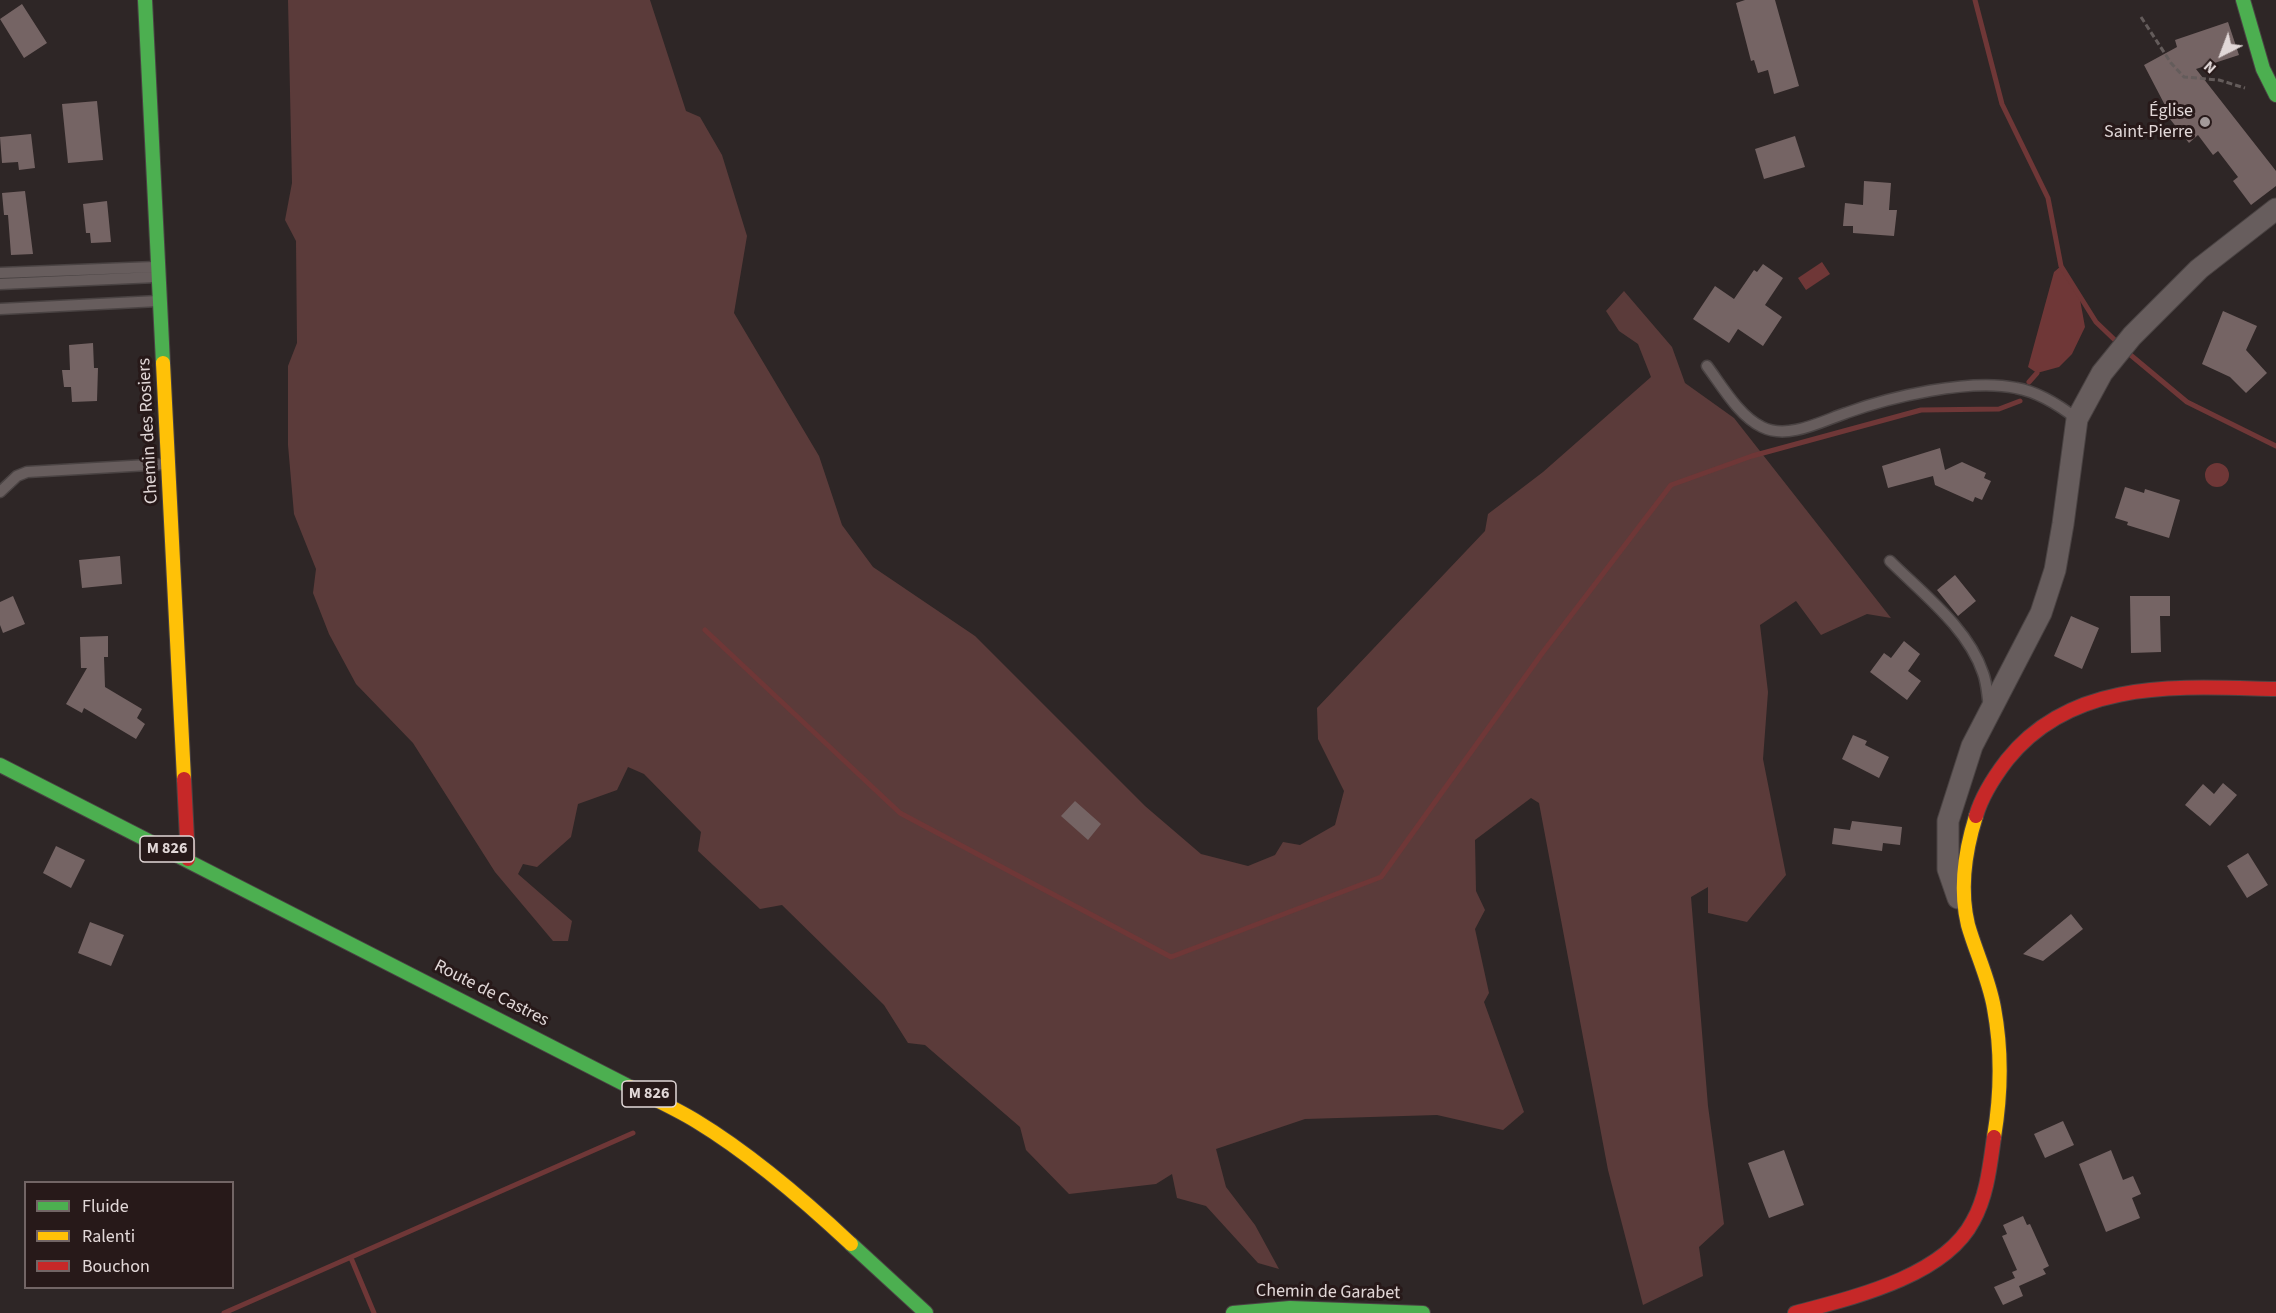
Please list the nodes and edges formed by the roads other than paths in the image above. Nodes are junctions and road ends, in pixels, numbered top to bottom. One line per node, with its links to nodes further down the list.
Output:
1 (145, 0): 5 (street, Chemin des Rosiers)
2 (2243, 0): 3 (street)
3 (2276, 95)
4 (2276, 209): 11 (street)
5 (159, 272): 6 (lane); 7 (lane); 8 (street, Chemin des Rosiers)
6 (0, 273)
7 (0, 284)
8 (161, 301): 9 (lane); 12 (street, Chemin des Rosiers)
9 (0, 309)
10 (1707, 366): 11 (lane)
11 (2077, 419): 16 (street)
12 (169, 463): 13 (lane); 18 (street, Chemin des Rosiers)
13 (0, 492)
14 (1890, 561): 16 (lane)
15 (2276, 689): 19 (street)
16 (1990, 710): 19 (street)
17 (0, 765): 18 (street, Route de Castres / M 826)
18 (188, 859): 20 (street, Route de Castres / M 826)
19 (1966, 915): 23 (street)
20 (926, 1313)
21 (1233, 1313): 22 (street, Chemin de Garabet)
22 (1423, 1313)
23 (1795, 1313)

